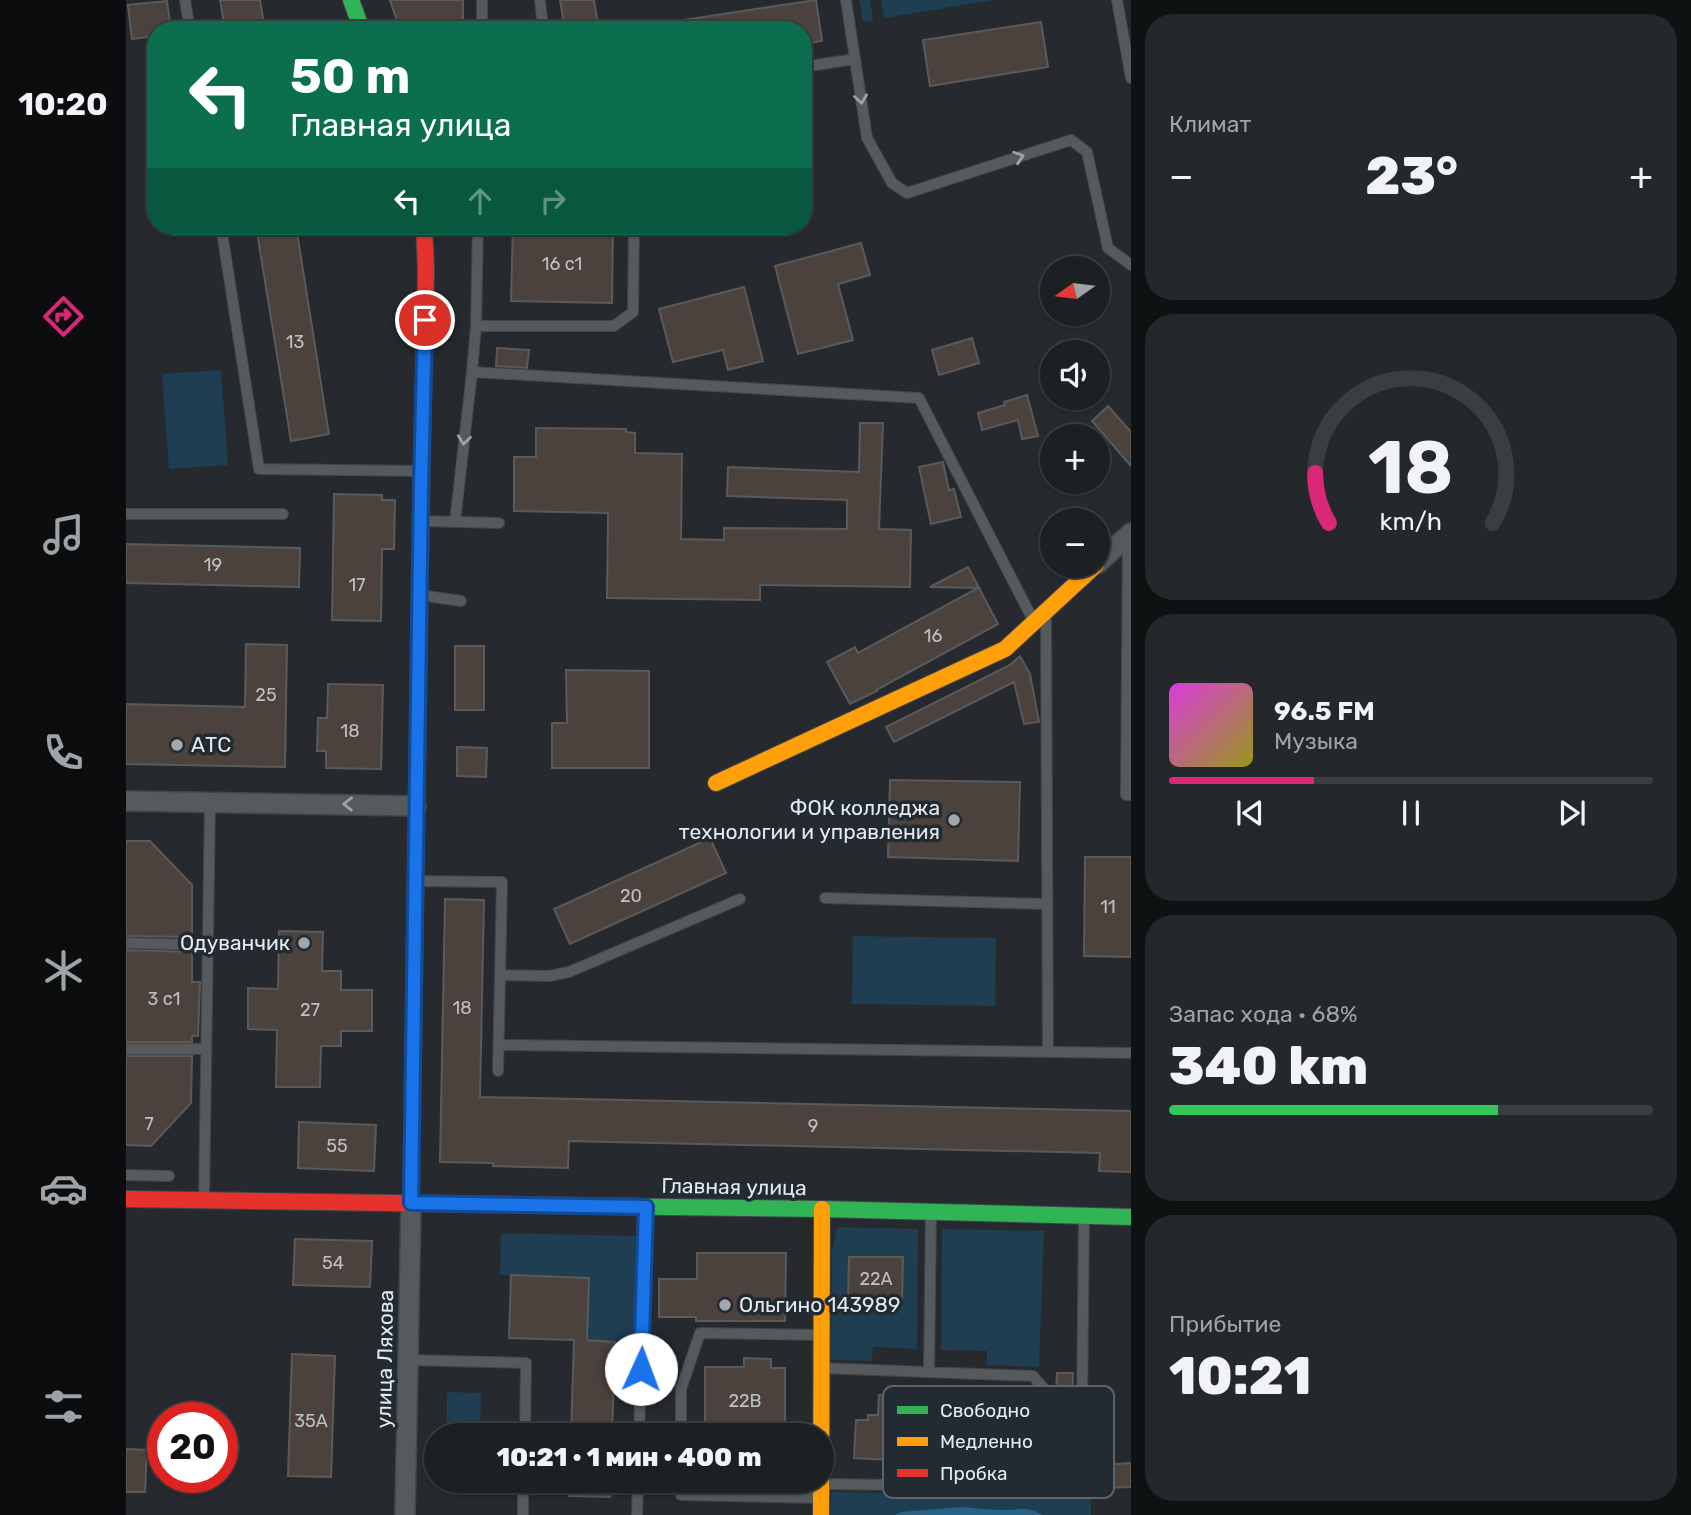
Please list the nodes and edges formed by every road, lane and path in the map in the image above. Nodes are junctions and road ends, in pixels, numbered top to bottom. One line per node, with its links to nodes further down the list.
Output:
1 (185, 0): 7 (lane)
2 (351, 0): 8 (street)
3 (482, 0): 9 (lane)
4 (540, 0): 10 (lane)
5 (846, 0): 11 (lane)
6 (1117, 0): 13 (lane)
7 (188, 21)
8 (359, 21)
9 (482, 21)
10 (542, 21)
11 (855, 59): 12 (lane); 18 (lane, one-way to 18)
12 (812, 66)
13 (1131, 78)
14 (222, 235): 21 (lane)
15 (424, 235): 21 (street)
16 (478, 235): 19 (lane)
17 (634, 235): 19 (lane)
18 (1131, 265)
19 (476, 326): 20 (lane)
20 (472, 372): 25 (lane, one-way to 25); 32 (lane)
21 (421, 471): 24 (street)
22 (126, 514): 23 (lane)
23 (283, 514)
24 (420, 521): 25 (lane); 30 (street)
25 (455, 522): 26 (lane)
26 (499, 523)
27 (1130, 534): 28 (street); 34 (lane)
28 (1110, 553)
29 (1083, 578): 32 (street)
30 (419, 595): 31 (lane); 37 (street)
31 (461, 601)
32 (1040, 617): 33 (street); 41 (lane)
33 (716, 783)
34 (1131, 795)
35 (126, 801): 36 (street)
36 (210, 802): 37 (street, one-way to 36); 43 (lane)
37 (416, 806): 38 (street)
38 (415, 881): 44 (lane); 55 (street)
39 (825, 898): 41 (lane)
40 (740, 899): 44 (lane)
41 (1047, 904): 48 (lane)
42 (126, 943): 43 (lane)
43 (208, 945): 47 (lane)
44 (500, 975): 45 (lane)
45 (499, 1045): 48 (lane); 50 (lane)
46 (126, 1049): 47 (lane)
47 (206, 1049): 54 (lane)
48 (1048, 1052): 49 (lane)
49 (1131, 1053)
50 (498, 1071)
51 (126, 1175): 52 (lane)
52 (169, 1176)
53 (126, 1199): 54 (street, Главная улица)
54 (204, 1200): 55 (street, Главная улица)
55 (411, 1203): 56 (street, Главная улица); 62 (street, улица Ляхова)
56 (646, 1207): 57 (street, Главная улица); 68 (lane)
57 (822, 1209): 58 (street, Главная улица); 61 (street)
58 (931, 1212): 59 (street, Главная улица); 64 (lane)
59 (1084, 1216): 60 (street, Главная улица); 66 (lane)
60 (1131, 1217)
61 (821, 1336): 63 (street); 69 (lane)
62 (408, 1360): 67 (lane); 78 (street, улица Ляхова)
63 (822, 1368): 64 (lane); 70 (street)
64 (929, 1372): 65 (lane)
65 (1041, 1386)
66 (1082, 1386)
67 (525, 1423)
68 (639, 1423)
69 (681, 1423)
70 (822, 1423)
71 (883, 1489): 72 (lane)
72 (834, 1490)
73 (523, 1493): 79 (lane)
74 (638, 1493): 80 (lane)
75 (681, 1493): 76 (lane)
76 (737, 1493)
77 (821, 1493): 81 (street)
78 (405, 1515)
79 (523, 1515)
80 (637, 1515)
81 (821, 1515)

